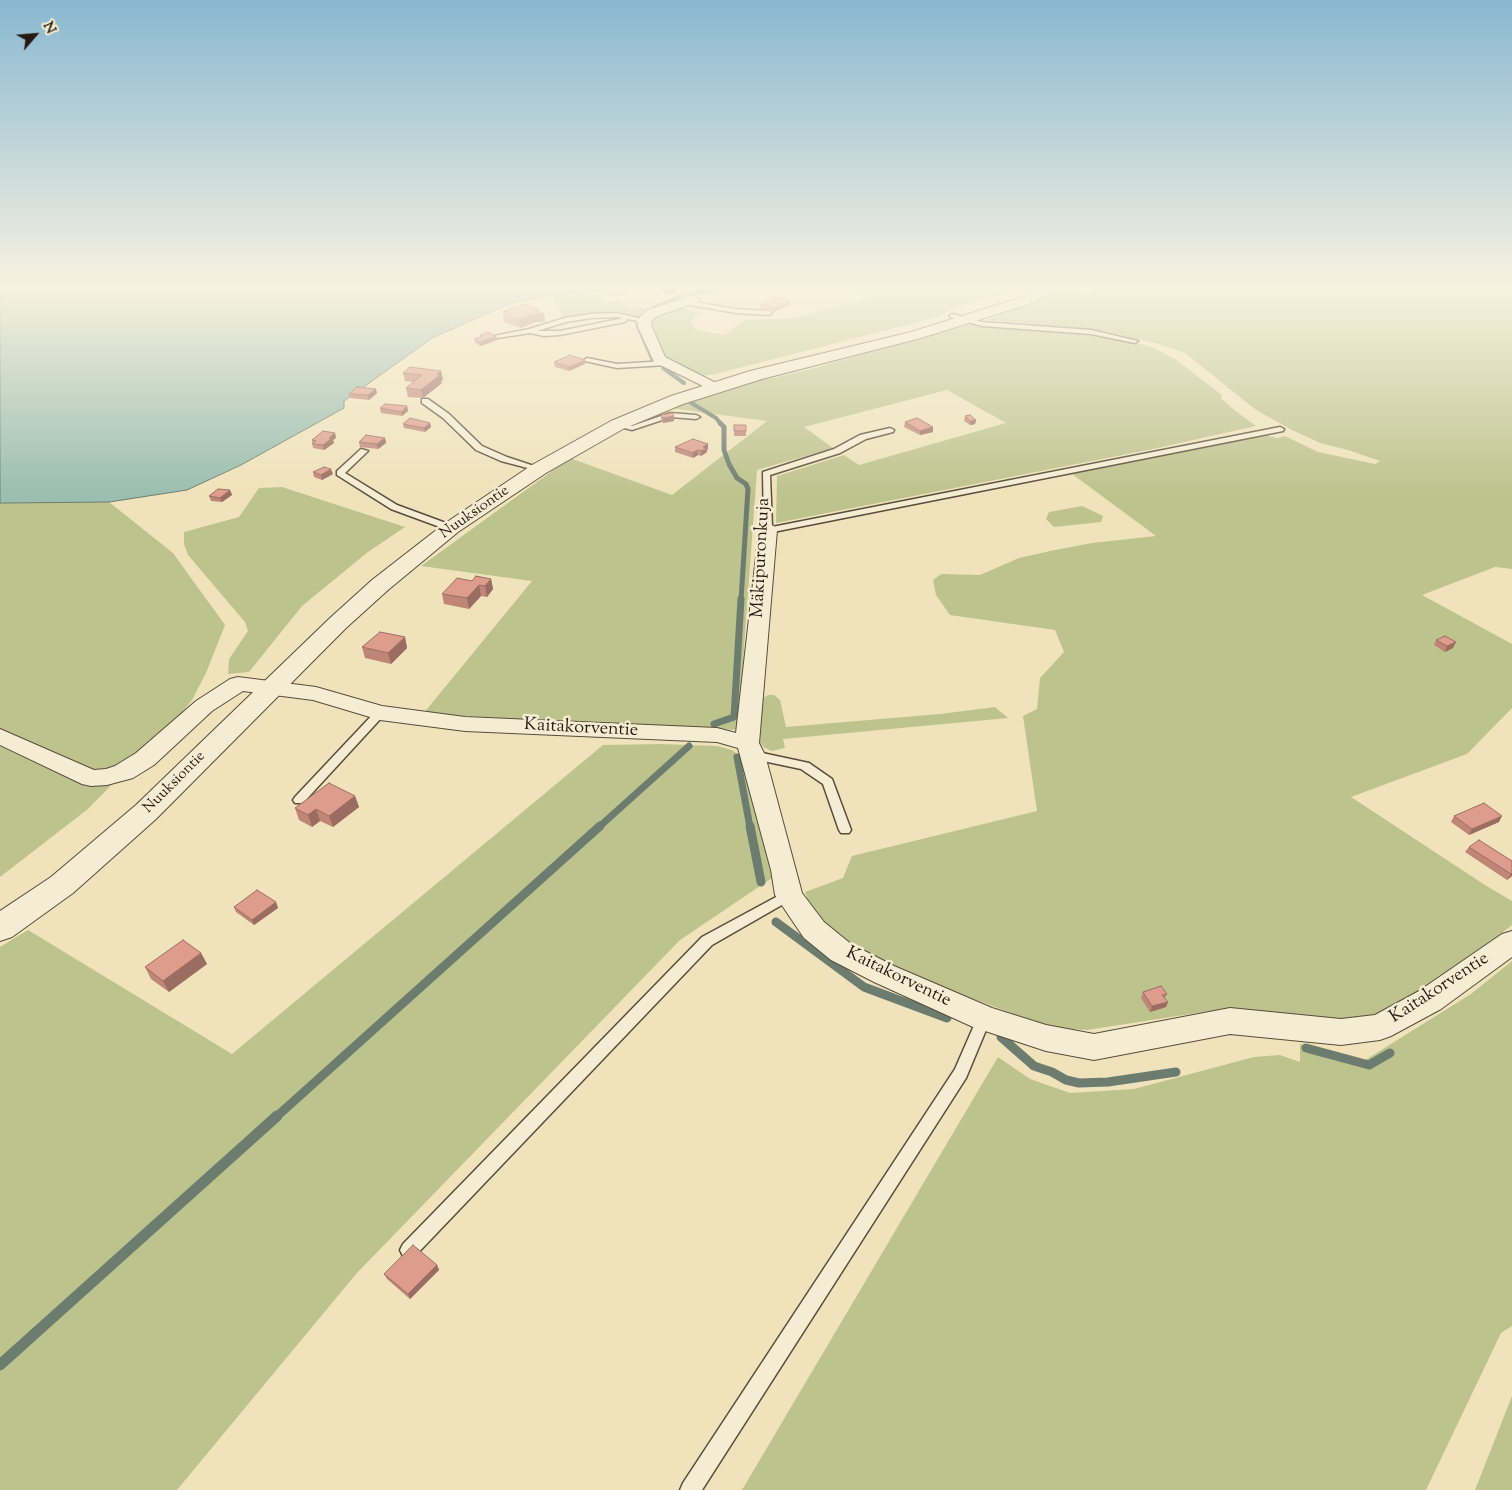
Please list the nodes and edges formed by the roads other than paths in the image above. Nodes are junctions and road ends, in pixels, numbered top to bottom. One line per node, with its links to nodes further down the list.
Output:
1 (656, 356): 4 (street)
2 (825, 356): 5 (street, Nuuksiontie)
3 (586, 360): 4 (lane)
4 (666, 363): 5 (street)
5 (713, 387): 8 (street, Nuuksiontie)
6 (425, 401): 12 (lane)
7 (696, 418): 8 (lane)
8 (617, 425): 12 (street, Nuuksiontie)
9 (1280, 429): 14 (lane)
10 (890, 430): 14 (lane, Mäkipuronkuja)
11 (364, 451): 13 (lane)
12 (539, 469): 13 (street, Nuuksiontie)
13 (451, 528): 15 (street, Nuuksiontie)
14 (768, 530): 18 (street, Mäkipuronkuja)
15 (274, 687): 16 (street, Kaitakorventie); 17 (street, Kaitakorventie); 22 (street, Nuuksiontie)
16 (380, 713): 18 (street, Kaitakorventie); 19 (lane)
17 (0, 736)
18 (750, 749): 20 (lane); 21 (street, Kaitakorventie)
19 (299, 800)
20 (845, 830)
21 (789, 895): 24 (street, Kaitakorventie); 25 (lane)
22 (0, 928)
23 (1512, 942): 24 (street, Kaitakorventie)
24 (984, 1018): 26 (lane)
25 (409, 1250)
26 (690, 1490)

